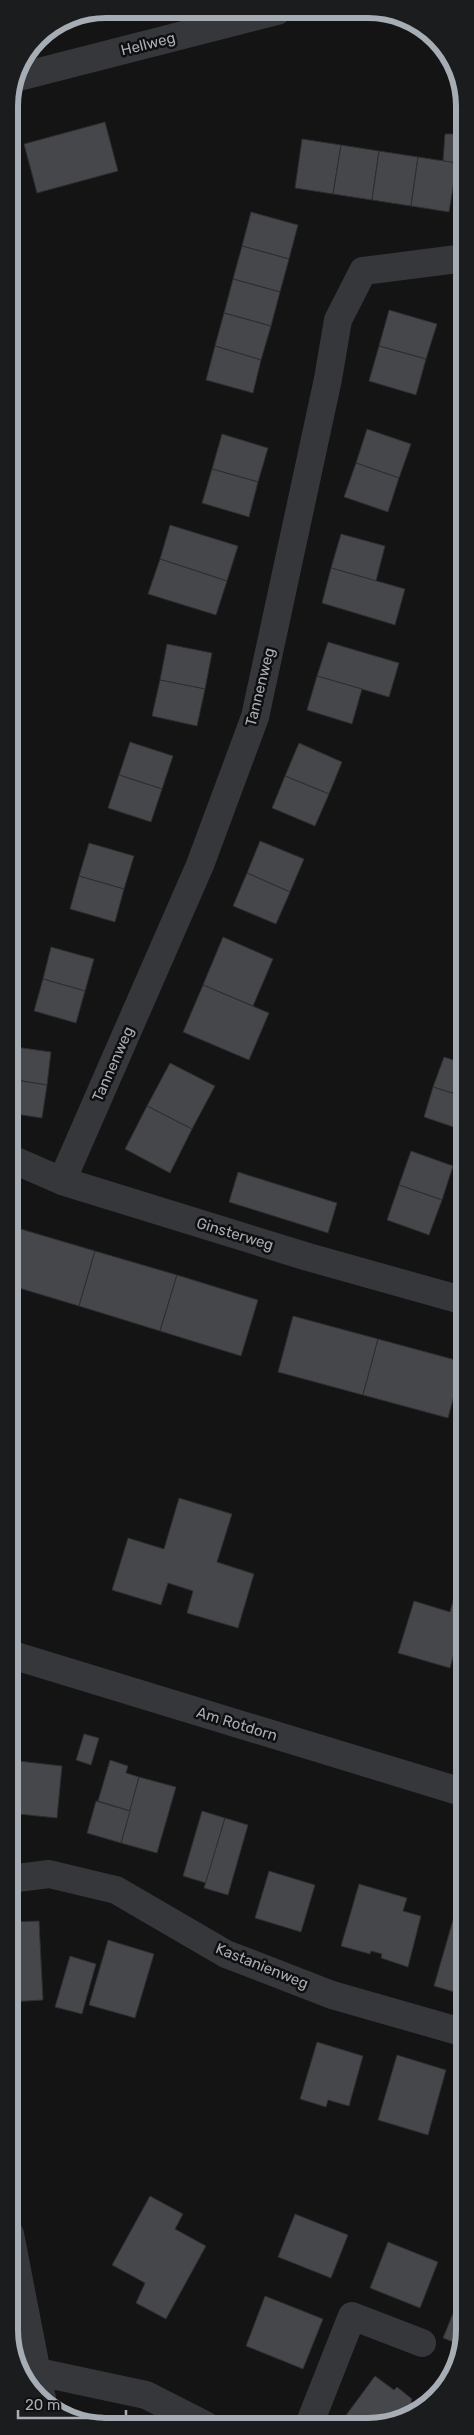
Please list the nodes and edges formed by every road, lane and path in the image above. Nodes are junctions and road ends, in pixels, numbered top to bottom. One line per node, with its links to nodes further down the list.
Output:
1 (250, 18): 2 (street, Hellweg)
2 (23, 76)
3 (456, 259): 5 (street, Tannenweg)
4 (18, 1162): 5 (street, Ginsterweg)
5 (62, 1180): 6 (street, Ginsterweg)
6 (456, 1298)
7 (18, 1657): 8 (street, Am Rotdorn)
8 (456, 1790)
9 (18, 1878): 10 (street, Kastanienweg)
10 (456, 2030)
11 (18, 2289): 13 (street)
12 (422, 2343): 15 (street)
13 (30, 2372): 14 (street)
14 (191, 2418)
15 (312, 2418)

